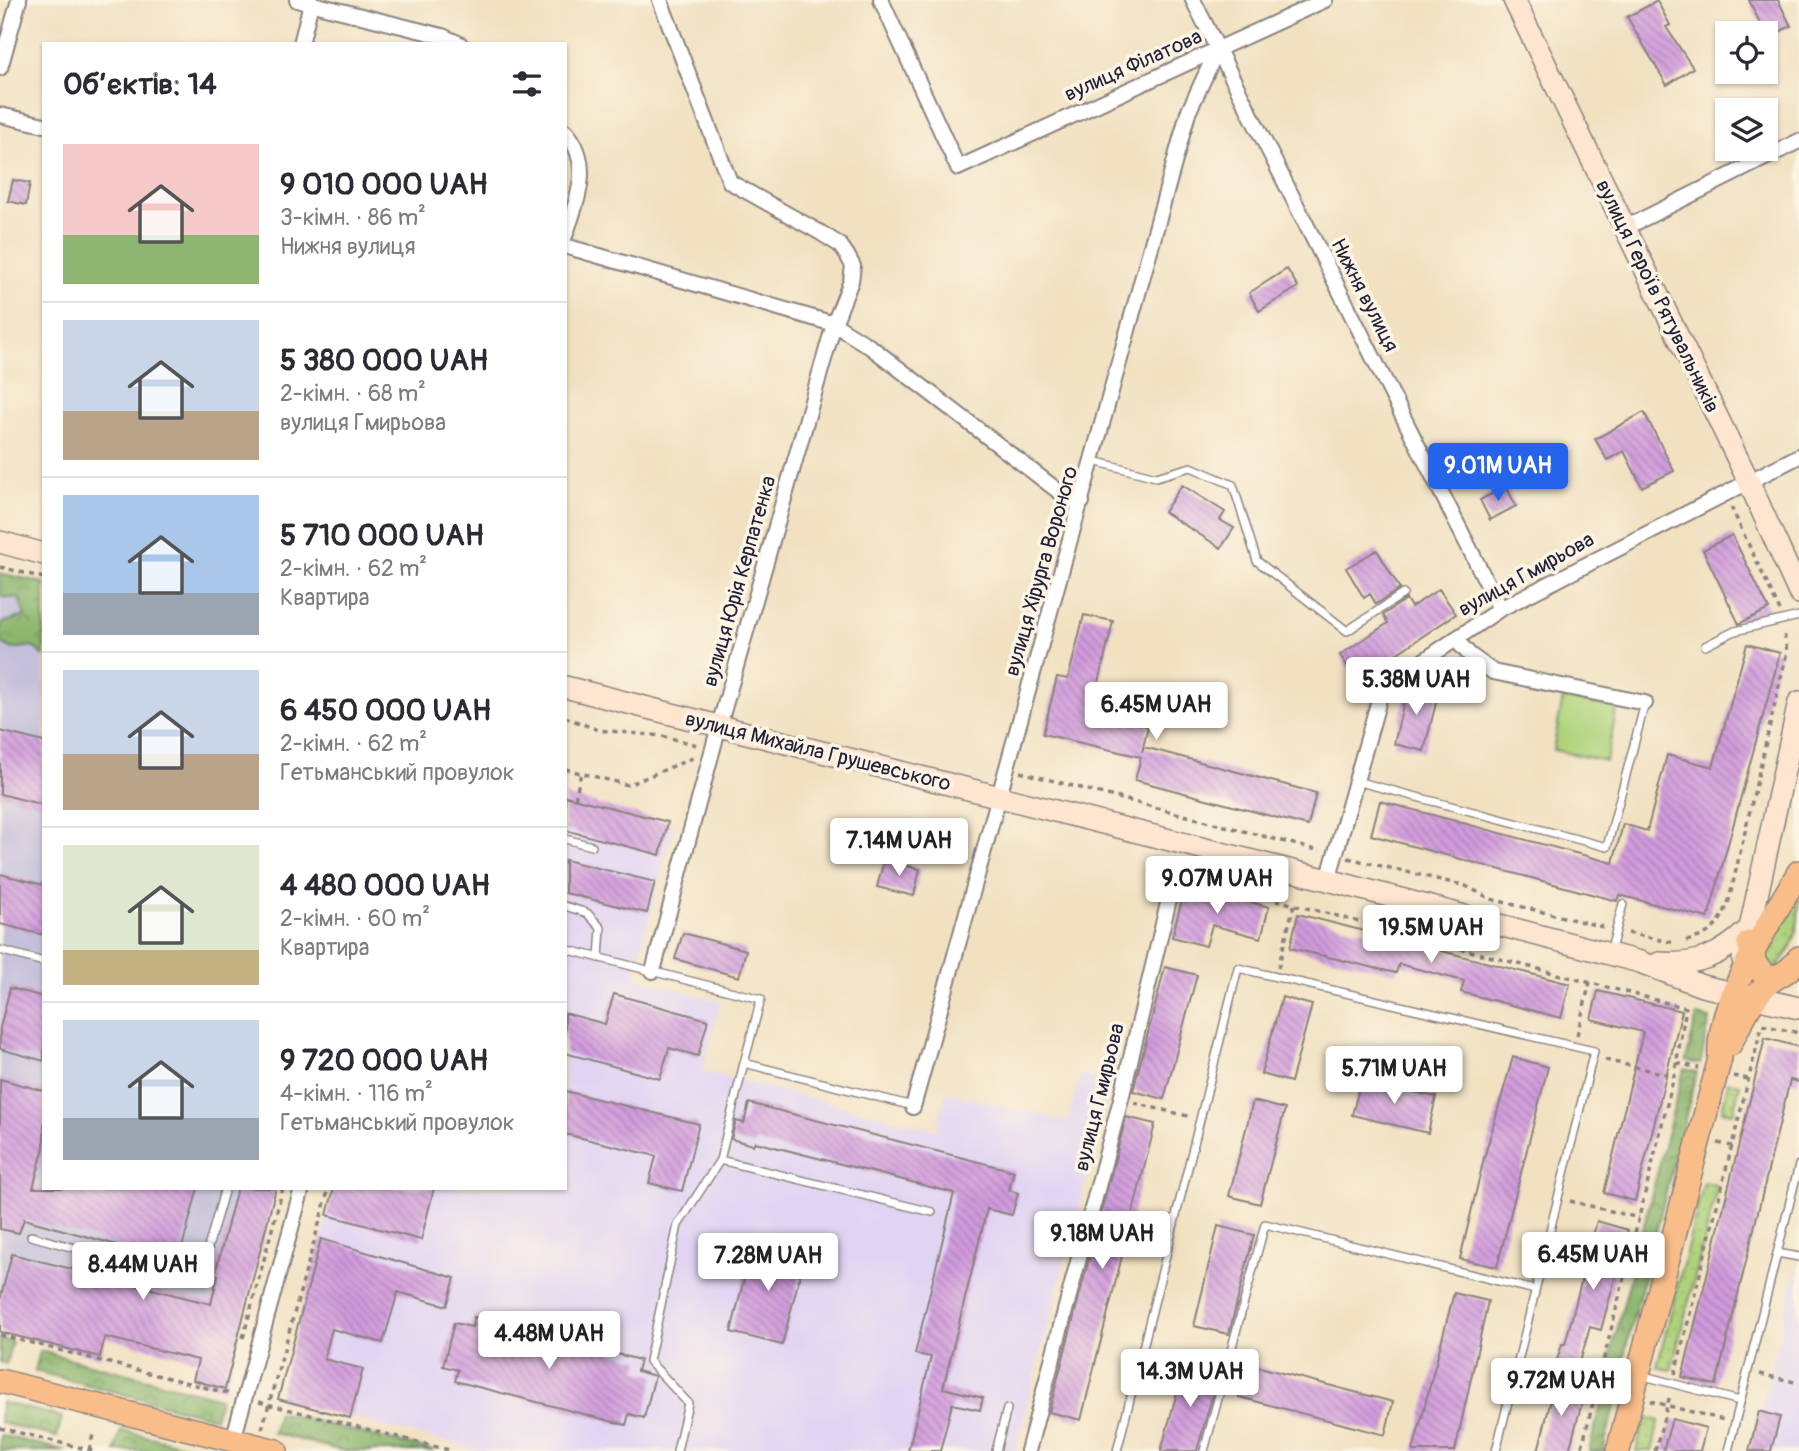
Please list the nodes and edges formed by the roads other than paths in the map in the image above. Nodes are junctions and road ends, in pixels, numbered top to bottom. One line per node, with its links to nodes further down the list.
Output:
1 (19, 0): 11 (street)
2 (660, 0): 19 (street, вулиця Юрія Керпатенка)
3 (881, 0): 10 (street, вулиця Філатова)
4 (1193, 0): 10 (street, Нижня вулиця)
5 (1325, 0): 10 (street, вулиця Філатова)
6 (1514, 0): 16 (street, вулиця Героїв Рятувальників)
7 (304, 2): 8 (street); 9 (street)
8 (301, 42)
9 (456, 42)
10 (1217, 50): 21 (street, вулиця Хірурга Вороного); 28 (street, Нижня вулиця)
11 (0, 68)
12 (0, 115): 13 (street)
13 (42, 125)
14 (567, 133): 17 (street)
15 (1799, 141): 16 (street)
16 (1625, 228): 22 (street, вулиця Героїв Рятувальників)
17 (567, 229)
18 (567, 247): 19 (street)
19 (834, 324): 23 (street); 35 (street, вулиця Юрія Керпатенка)
20 (1799, 456): 22 (street, вулиця Гмирьова)
21 (1094, 461): 23 (street, вулиця Хірурга Вороного); 27 (lane)
22 (1748, 480): 26 (street, вулиця Героїв Рятувальників); 28 (street, вулиця Гмирьова)
23 (1082, 502): 37 (street, вулиця Хірурга Вороного)
24 (0, 542): 25 (street)
25 (42, 553)
26 (1799, 593)
27 (1403, 594)
28 (1500, 609): 30 (street, вулиця Гмирьова)
29 (1799, 616): 31 (lane)
30 (1455, 639): 34 (street); 36 (street, вулиця Гмирьова)
31 (1705, 646)
32 (567, 688): 35 (street, вулиця Михайла Грушевського)
33 (1799, 702): 45 (street)
34 (1645, 703): 36 (lane)
35 (719, 726): 37 (street, вулиця Михайла Грушевського); 54 (street, вулиця Юрія Керпатенка)
36 (1356, 781): 42 (street, вулиця Гмирьова)
37 (999, 797): 42 (street, вулиця Михайла Грушевського); 60 (street, вулиця Хірурга Вороного)
38 (567, 840): 39 (lane)
39 (592, 846)
40 (1799, 872): 45 (main road); 49 (main road)
41 (1175, 874): 80 (street, вулиця Гмирьова)
42 (1328, 880): 48 (street, вулиця Михайла Грушевського)
43 (1623, 904): 48 (lane)
44 (567, 907): 50 (lane)
45 (1748, 930): 49 (main road); 53 (street); 57 (street)
46 (0, 950): 52 (lane)
47 (567, 950): 50 (lane)
48 (1610, 954): 53 (street, вулиця Михайла Грушевського)
49 (1752, 954): 57 (main road)
50 (599, 958): 54 (lane)
51 (1799, 958): 57 (main road)
52 (42, 961)
53 (1676, 970): 55 (street, вулиця Михайла Грушевського); 57 (street)
54 (653, 971): 59 (lane)
55 (1702, 986): 57 (street, вулиця Михайла Грушевського); 57 (street)
56 (1799, 1002): 57 (street)
57 (1748, 1003): 58 (street); 71 (main road)
58 (1799, 1008)
59 (744, 1063): 60 (lane); 61 (lane)
60 (913, 1107)
61 (720, 1160): 65 (lane); 78 (lane)
62 (1799, 1165): 67 (lane)
63 (224, 1190): 66 (lane)
64 (301, 1190): 76 (street)
65 (932, 1212)
66 (31, 1236)
67 (1777, 1252): 68 (lane); 74 (lane)
68 (1799, 1258)
69 (1535, 1290): 70 (lane); 81 (lane); 82 (lane)
70 (1517, 1364): 72 (lane); 83 (lane)
71 (1638, 1374): 74 (lane); 84 (main road)
72 (1582, 1380)
73 (0, 1381): 76 (main road)
74 (1740, 1401): 85 (lane)
75 (1007, 1409): 79 (lane)
76 (232, 1445): 77 (main road)
77 (276, 1451)
78 (677, 1451)
79 (996, 1451)
80 (1028, 1451)
81 (1117, 1451)
82 (1203, 1451)
83 (1496, 1451)
84 (1618, 1451)
85 (1728, 1451)

